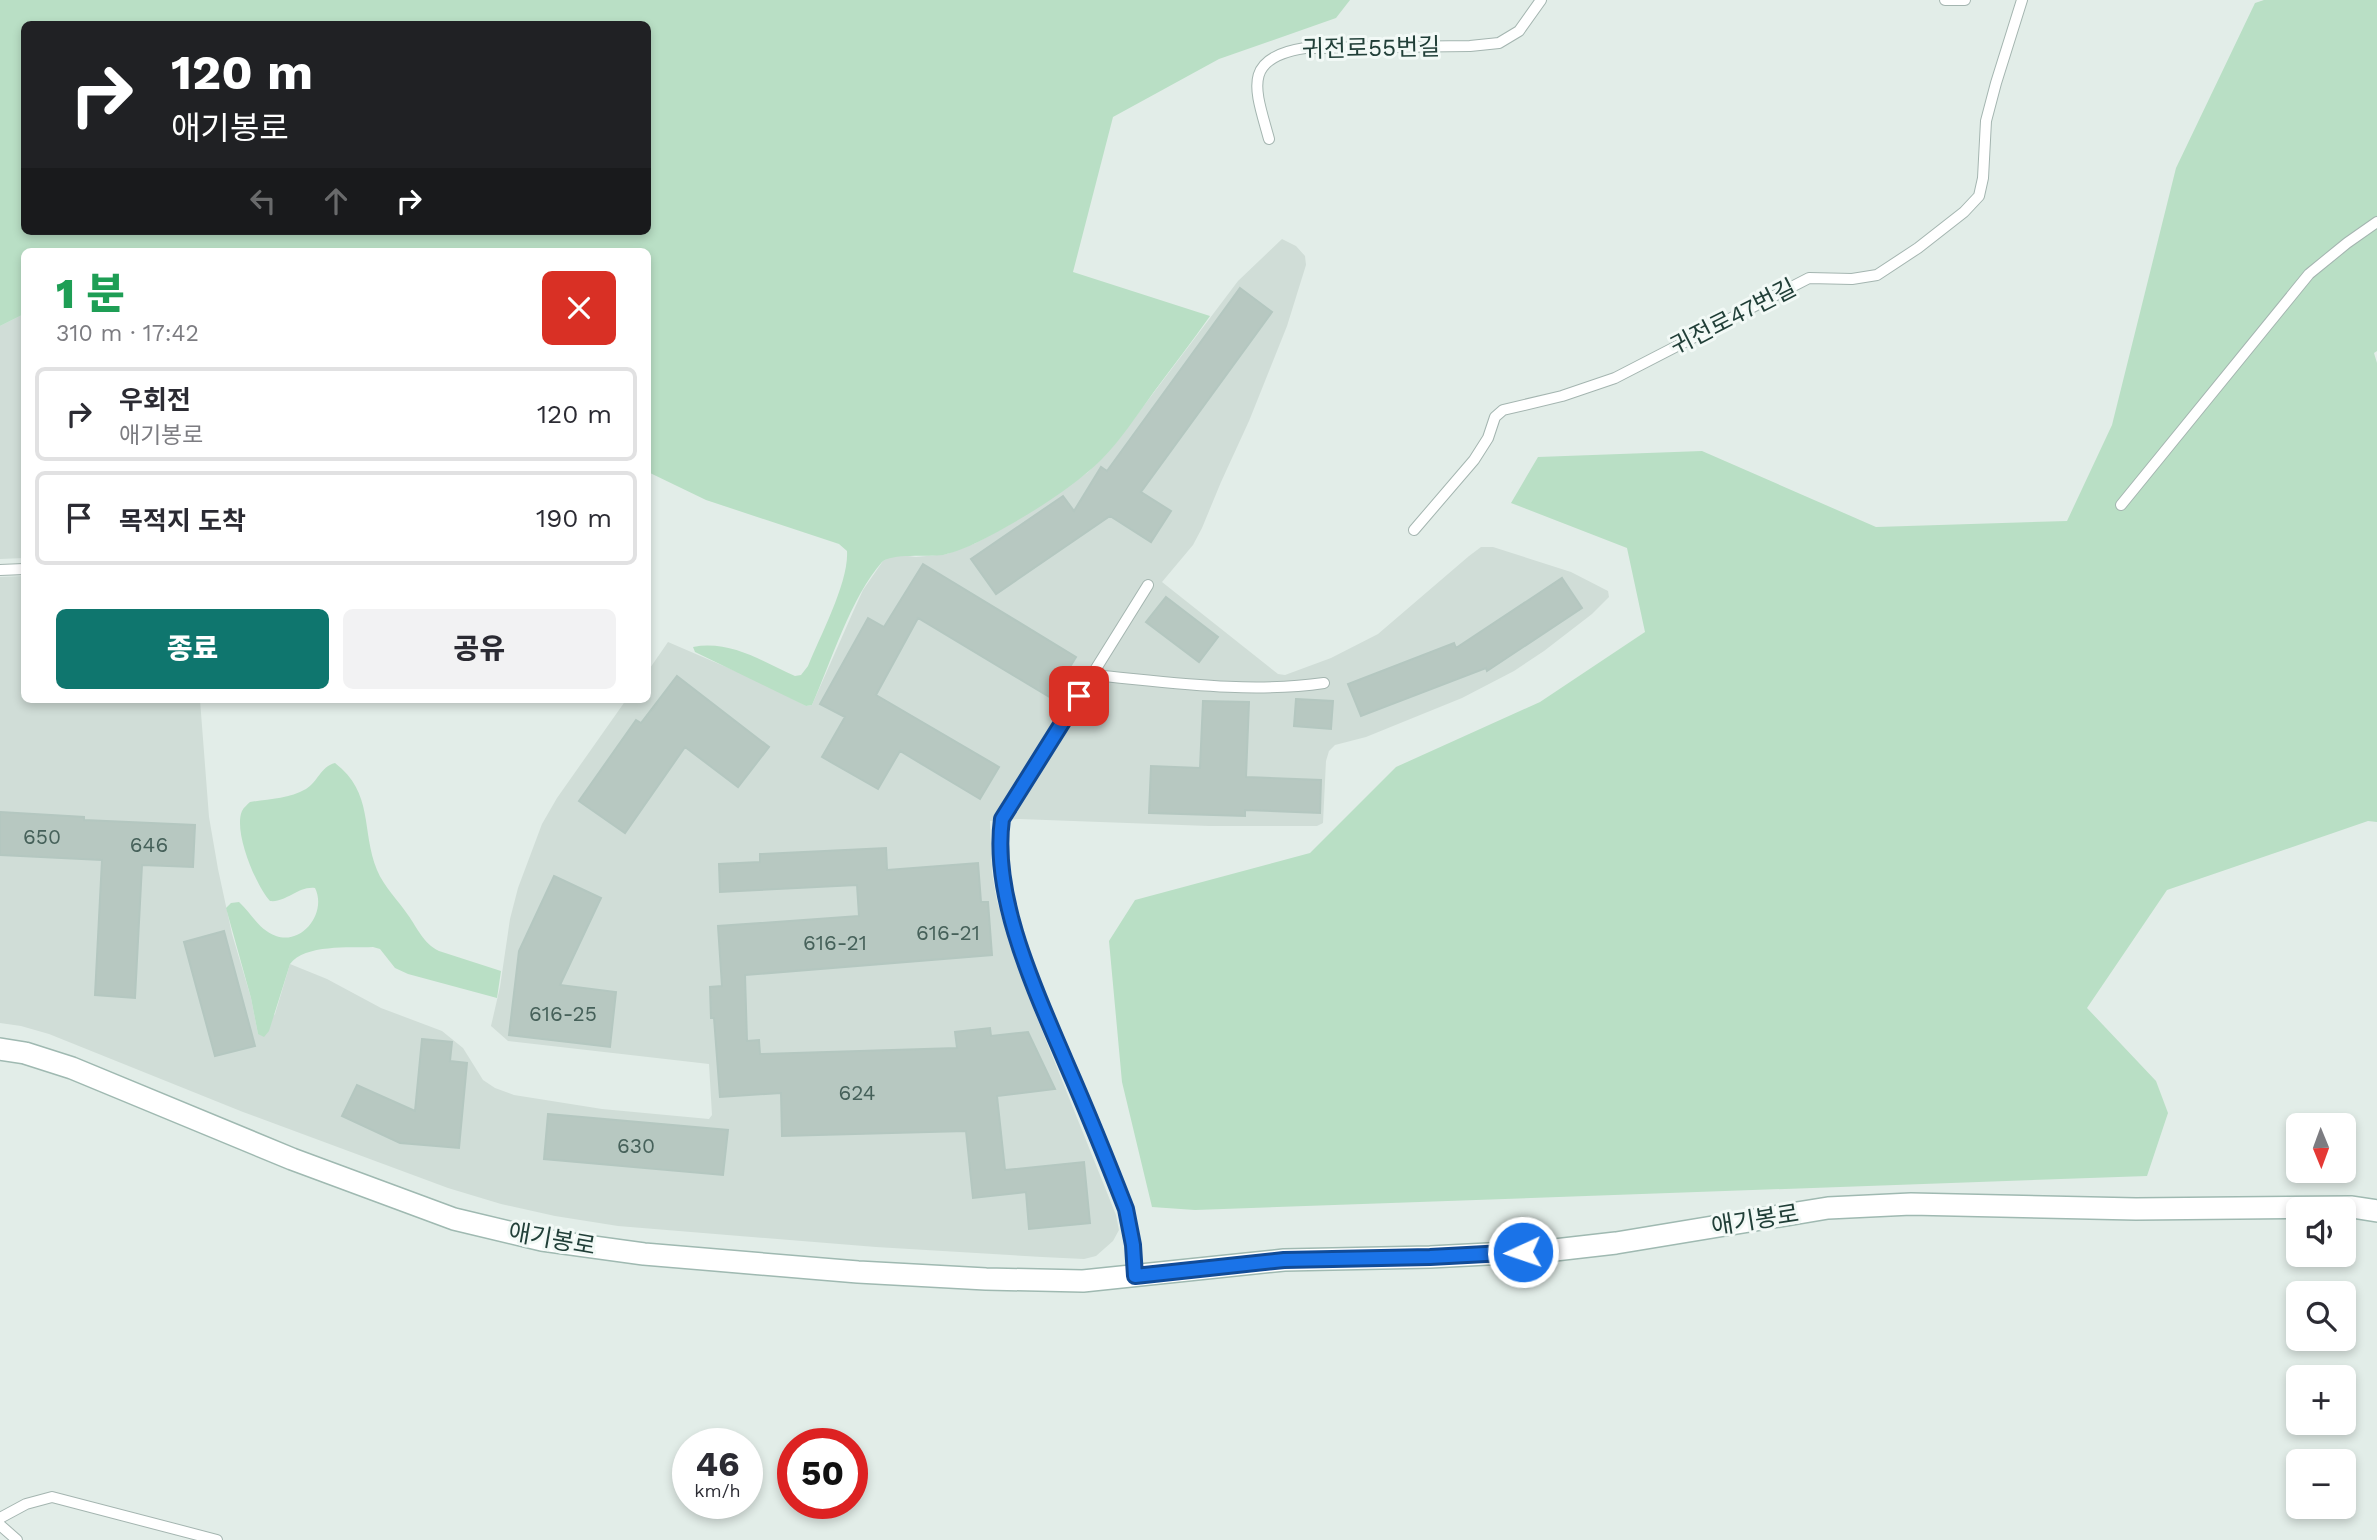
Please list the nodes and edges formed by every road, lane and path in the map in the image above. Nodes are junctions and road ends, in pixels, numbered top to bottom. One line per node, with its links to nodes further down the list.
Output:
1 (1541, 0): 5 (lane, 귀전로55번길)
2 (1945, 0): 3 (lane)
3 (1965, 0)
4 (2022, 0): 8 (lane, 귀전로47번길)
5 (1269, 139)
6 (2377, 222): 7 (lane)
7 (2121, 505)
8 (1414, 530)
9 (21, 569): 10 (lane)
10 (0, 570)
11 (1148, 585): 12 (lane)
12 (1093, 675): 13 (lane); 16 (lane)
13 (1324, 683)
14 (0, 1049): 16 (main road, 애기봉로)
15 (2377, 1211): 16 (main road, 애기봉로)
16 (1135, 1276)
17 (0, 1518): 20 (lane)
18 (0, 1525): 19 (lane)
19 (17, 1540)
20 (217, 1540)

